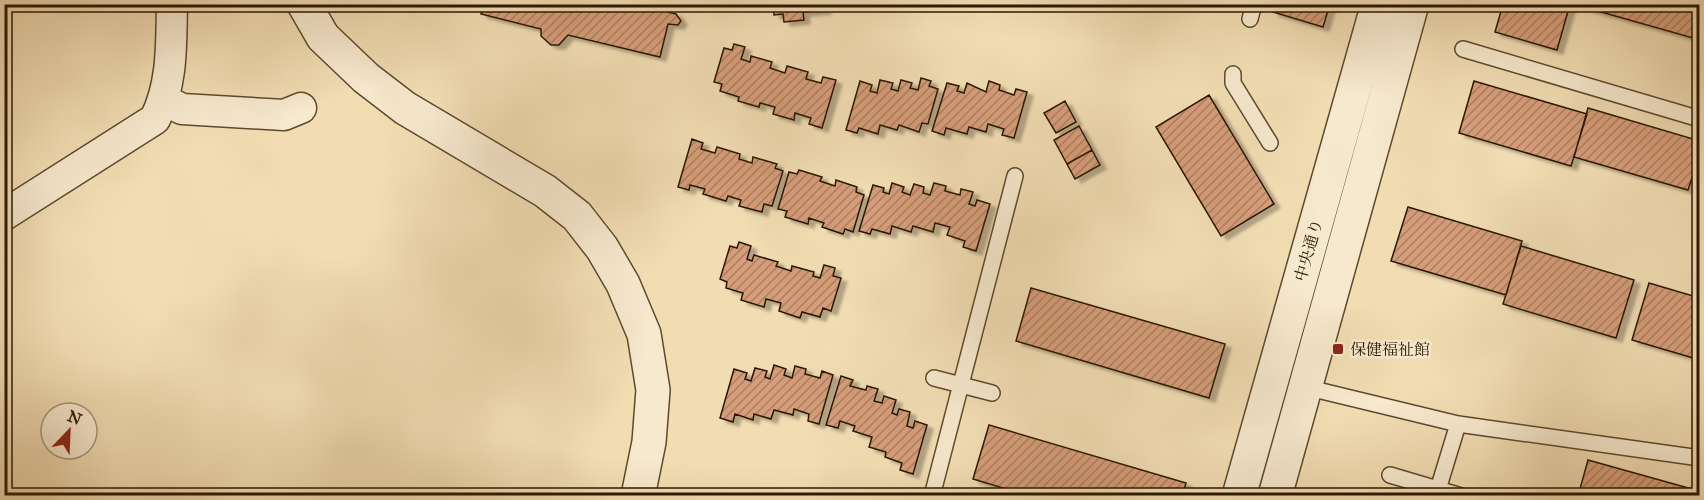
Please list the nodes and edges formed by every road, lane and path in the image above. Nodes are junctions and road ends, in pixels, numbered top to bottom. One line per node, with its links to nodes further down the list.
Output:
1 (172, 4): 7 (street)
2 (304, 4): 21 (street)
3 (1378, 4): 23 (street, 中央通り)
4 (1412, 4): 15 (street, 中央通り)
5 (1463, 49): 9 (lane)
6 (1233, 74): 10 (lane)
7 (164, 100): 8 (street); 12 (street)
8 (301, 108)
9 (1700, 119)
10 (1270, 143)
11 (1015, 176): 14 (lane)
12 (4, 215)
13 (934, 378): 14 (lane)
14 (961, 384): 16 (lane); 22 (lane)
15 (1305, 387): 17 (lane); 24 (street, 中央通り)
16 (992, 393)
17 (1458, 423): 18 (lane); 20 (lane)
18 (1700, 458)
19 (1390, 475): 20 (lane)
20 (1437, 492): 25 (lane)
21 (638, 495)
22 (932, 495)
23 (1239, 495)
24 (1275, 495)
25 (1461, 495)

